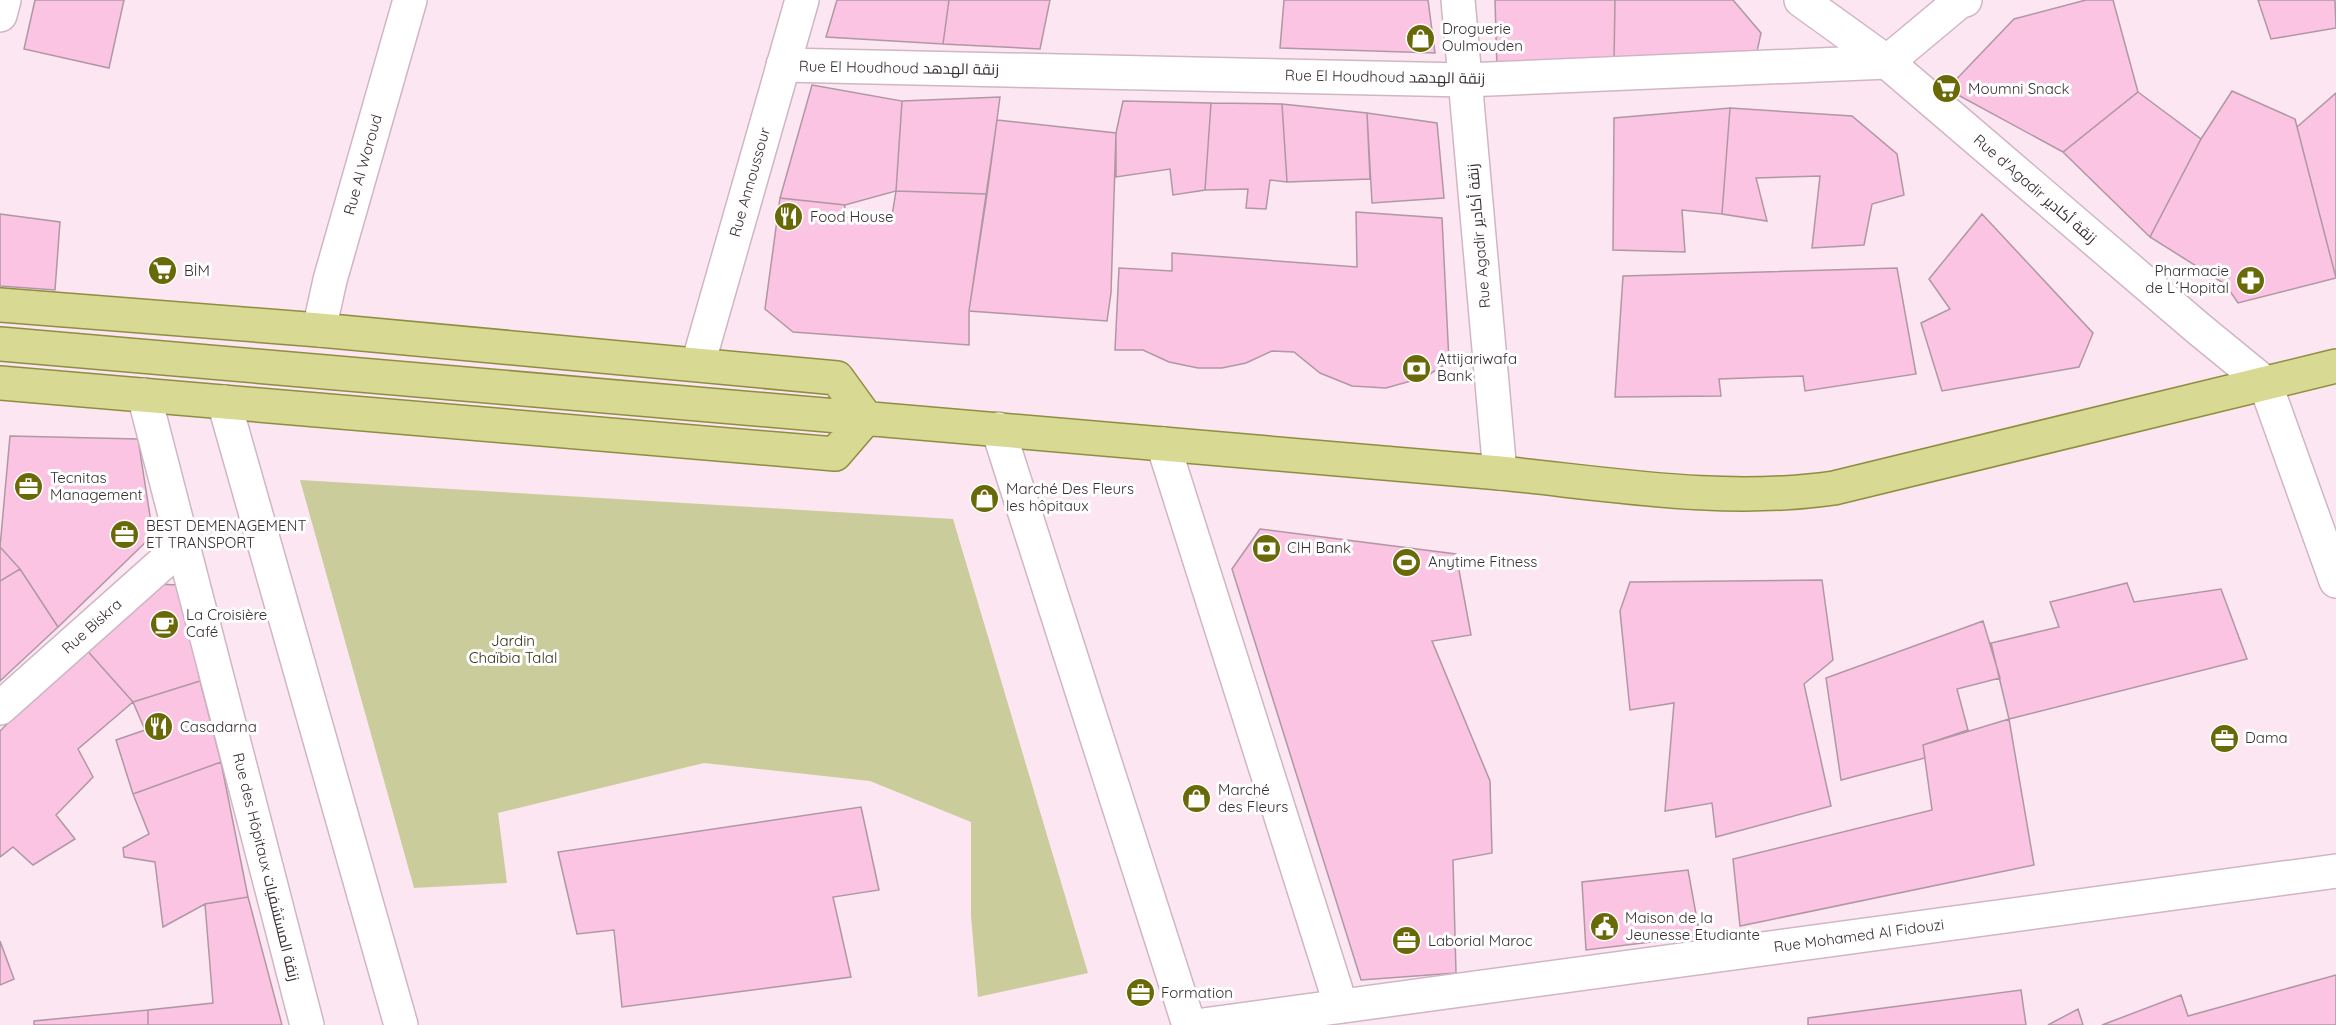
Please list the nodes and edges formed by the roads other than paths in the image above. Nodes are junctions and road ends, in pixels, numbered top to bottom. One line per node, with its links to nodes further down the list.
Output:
1 (4, 0): 7 (street)
2 (802, 0): 9 (street, Rue Annoussour)
3 (1458, 0): 10 (street, Rue Agadir زنقة أكادير)
4 (1801, 0): 8 (street, Rue d'Agadir زنقة أكادير)
5 (1962, 0): 8 (street)
6 (402, 2): 12 (street, Rue Al Woroud)
7 (0, 15)
8 (1887, 62): 10 (street, Rue El Houdhoud زنقة الهدهد); 17 (street, Rue d'Agadir زنقة أكادير)
9 (783, 65): 10 (street, Rue El Houdhoud زنقة الهدهد); 14 (street, Rue Annoussour)
10 (1465, 80): 23 (street, Rue Agadir زنقة أكادير)
11 (0, 305): 12 (main road)
12 (319, 330): 14 (main road)
13 (0, 344): 20 (main road)
14 (698, 364): 20 (main road)
15 (2336, 366): 17 (main road)
16 (0, 383): 18 (main road)
17 (2265, 383): 23 (main road); 25 (street)
18 (144, 396): 19 (main road); 24 (street, Rue des Hôpitaux زنقة المستشفيات)
19 (224, 402): 20 (main road); 30 (street)
20 (866, 418): 21 (main road)
21 (998, 429): 22 (main road); 31 (street)
22 (1163, 444): 23 (main road); 28 (street)
23 (1500, 473)
24 (183, 545): 26 (street, Rue Biskra); 29 (street, Rue des Hôpitaux زنقة المستشفيات)
25 (2336, 581)
26 (0, 708)
27 (2336, 871): 28 (street, Rue Mohamed Al Fidouzi)
28 (1341, 1006): 32 (street, Rue Mohamed Al Fidouzi)
29 (307, 1025)
30 (400, 1025)
31 (1189, 1025)
32 (1203, 1025)

